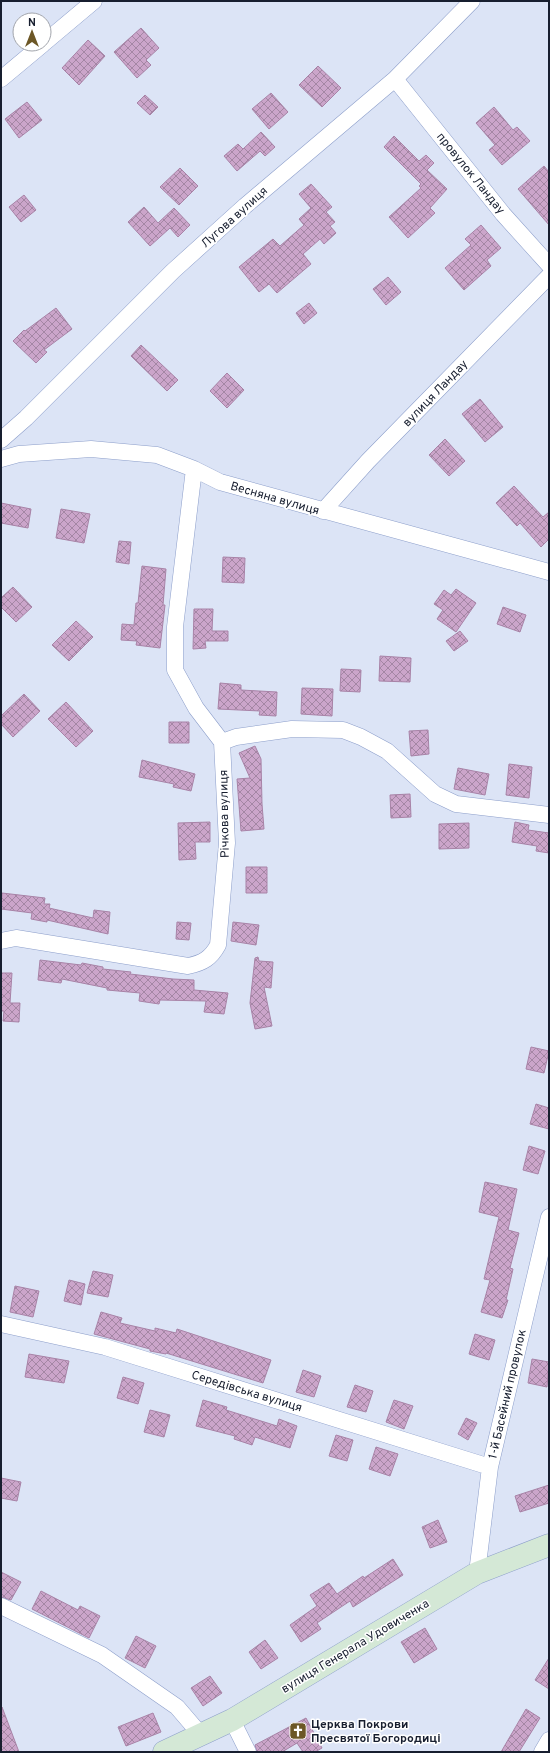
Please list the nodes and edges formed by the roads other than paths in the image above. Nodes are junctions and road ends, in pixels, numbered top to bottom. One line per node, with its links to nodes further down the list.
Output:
1 (94, 1): 3 (street)
2 (472, 1): 6 (street, Лугова вулиця)
3 (52, 37)
4 (34, 52): 5 (street)
5 (1, 79)
6 (395, 79): 7 (street, провулок Ландау); 9 (street, Лугова вулиця)
7 (549, 265)
8 (549, 276): 12 (street, вулиця Ландау)
9 (1, 440)
10 (1, 459): 11 (street, Весняна вулиця)
11 (194, 470): 12 (street, Весняна вулиця); 14 (street)
12 (323, 511): 13 (street, Весняна вулиця)
13 (549, 572)
14 (222, 742): 15 (street); 16 (street, Річкова вулиця)
15 (549, 815)
16 (1, 941)
17 (549, 1217): 19 (street, 1-й Басейний провулок)
18 (1, 1324): 19 (street, Середівська вулиця)
19 (490, 1467): 21 (street, 1-й Басейний провулок)
20 (549, 1545): 21 (main road, вулиця Генерала Удовиченка)
21 (477, 1573): 23 (main road, вулиця Генерала Удовиченка)
22 (1, 1606): 24 (street)
23 (232, 1720): 24 (main road, вулиця Генерала Удовиченка); 27 (street)
24 (201, 1735): 26 (main road, вулиця Генерала Удовиченка)
25 (549, 1740): 28 (street)
26 (164, 1752)
27 (248, 1752)
28 (542, 1752)

